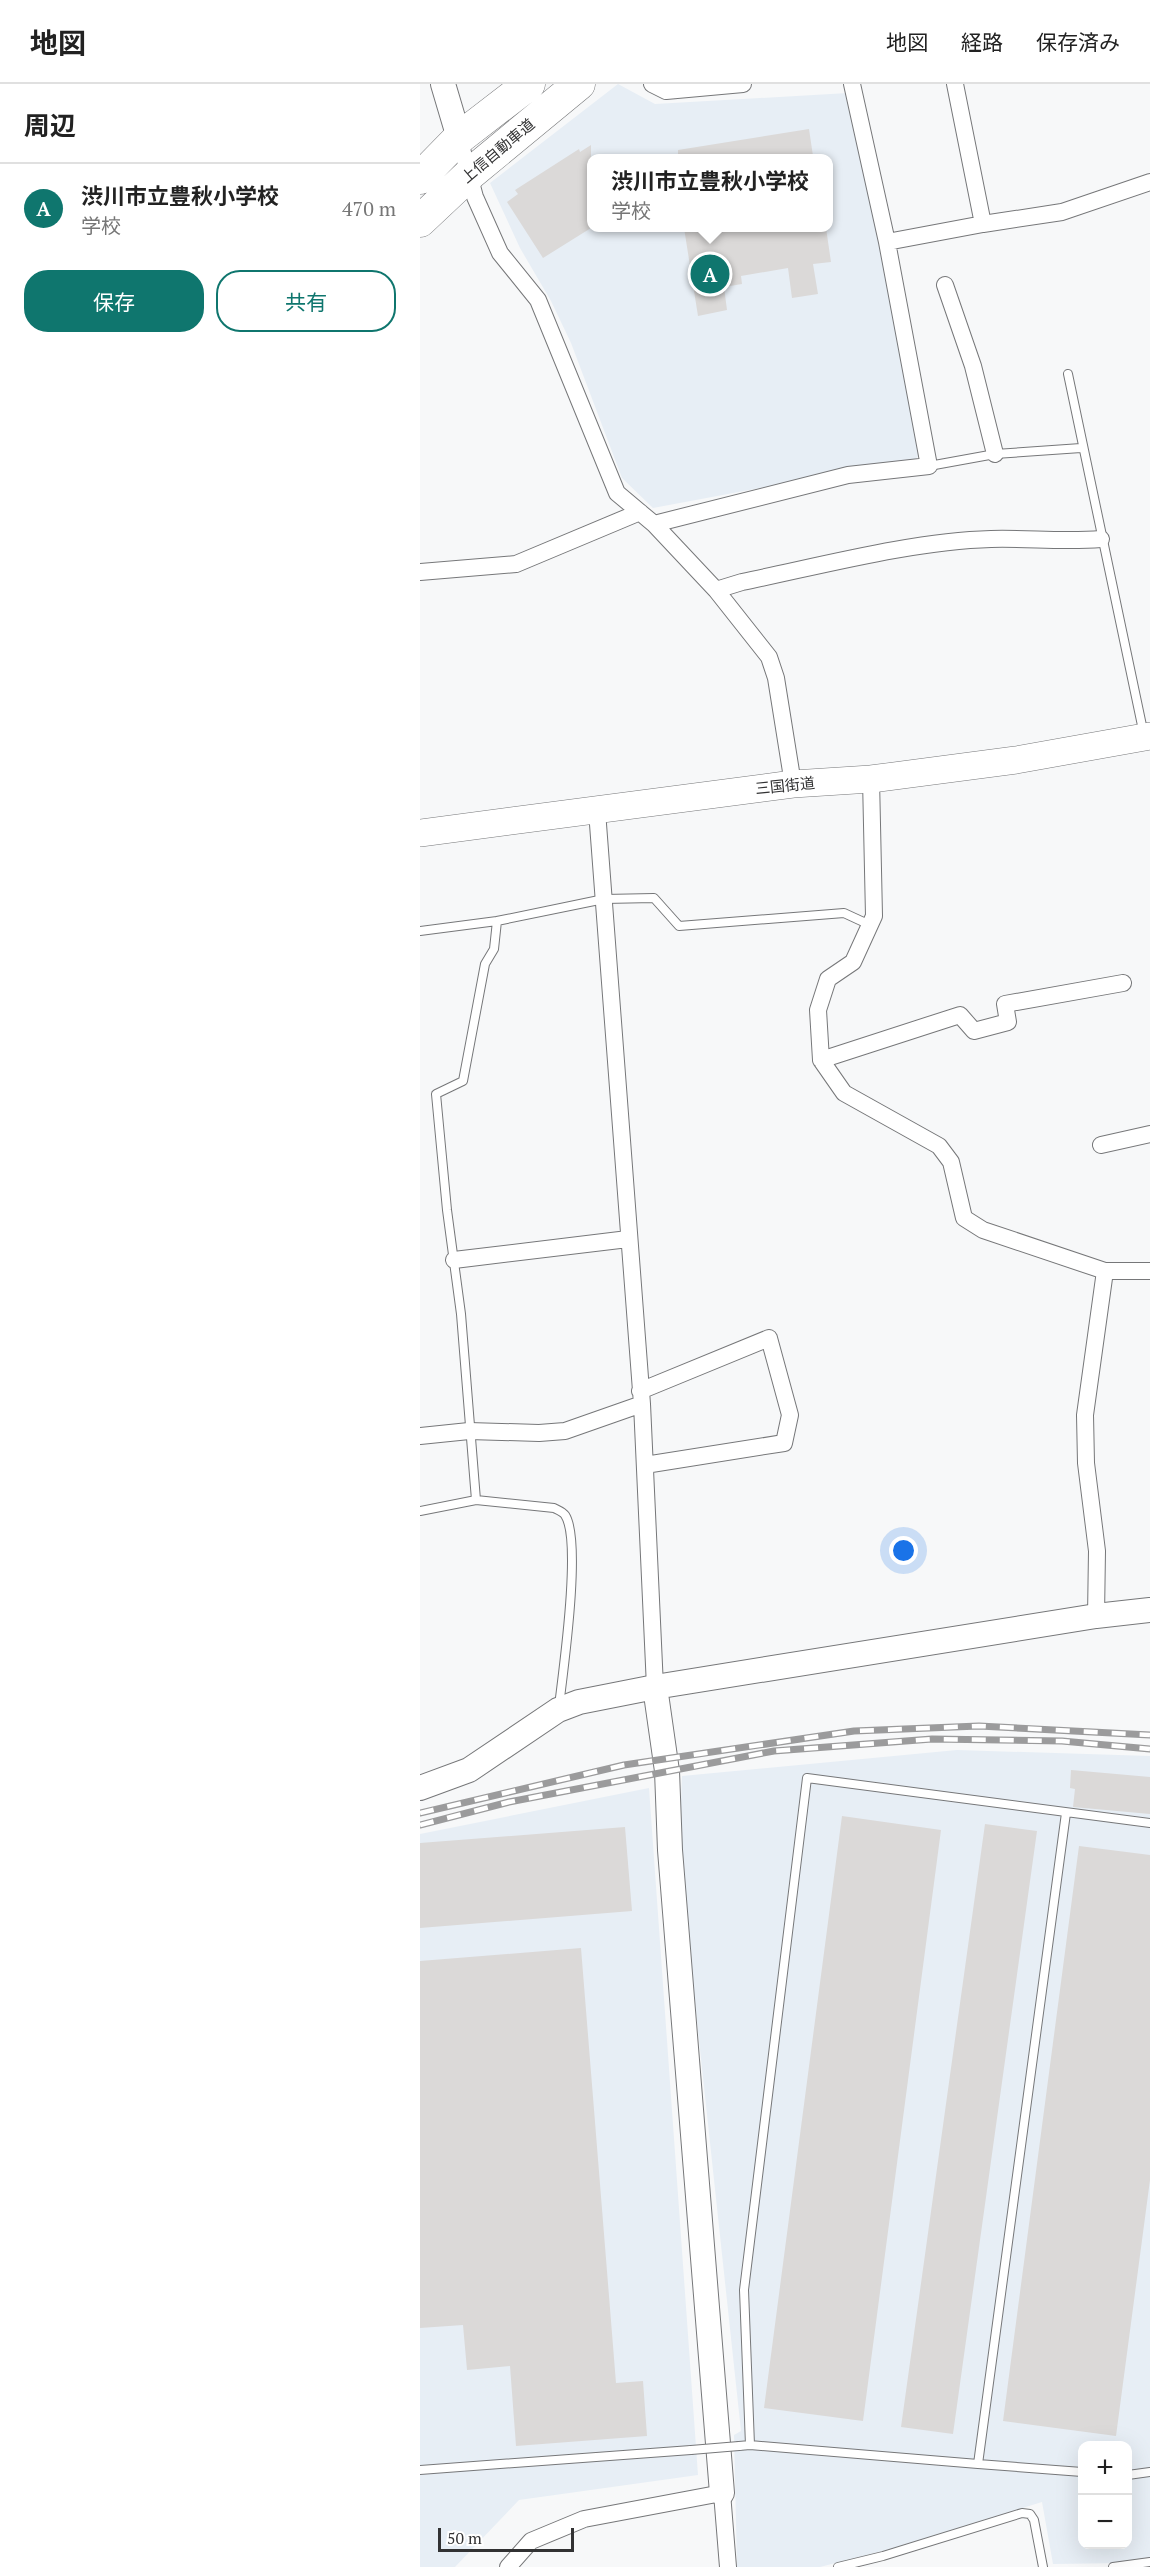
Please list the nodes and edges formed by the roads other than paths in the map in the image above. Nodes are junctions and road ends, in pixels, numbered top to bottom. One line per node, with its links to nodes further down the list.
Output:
1 (443, 84): 8 (street)
2 (529, 84): 8 (highway)
3 (579, 84): 9 (highway, 上信自動車道)
4 (652, 84): 5 (street)
5 (743, 84)
6 (852, 84): 14 (street)
7 (955, 84): 13 (street)
8 (459, 138): 9 (street); 10 (highway)
9 (470, 174): 12 (highway, 上信自動車道); 20 (street)
10 (420, 178)
11 (1150, 182): 13 (street)
12 (420, 221)
13 (984, 224): 14 (street)
14 (887, 242): 19 (street)
15 (945, 285): 18 (street)
16 (1068, 374): 17 (lane)
17 (1081, 448): 18 (lane); 22 (lane)
18 (995, 454): 19 (lane)
19 (929, 466): 21 (street)
20 (640, 512): 21 (street); 23 (street)
21 (654, 524): 24 (street)
22 (1101, 539): 24 (street); 25 (lane)
23 (420, 572)
24 (716, 590): 27 (street)
25 (1147, 736): 26 (main road, 三国街道)
26 (871, 779): 27 (main road, 三国街道); 32 (street)
27 (793, 784): 28 (main road, 三国街道)
28 (597, 811): 29 (main road, 三国街道); 30 (street)
29 (420, 833)
30 (604, 899): 31 (lane); 32 (lane); 38 (street)
31 (497, 921): 33 (lane); 39 (lane)
32 (870, 925): 35 (street)
33 (420, 930)
34 (1123, 983): 35 (street)
35 (820, 1060): 40 (street)
36 (1150, 1134): 37 (street)
37 (1101, 1145)
38 (628, 1239): 39 (street); 42 (street)
39 (454, 1260): 43 (lane)
40 (1105, 1271): 41 (street); 49 (street)
41 (1150, 1271)
42 (641, 1397): 43 (street); 45 (street); 45 (street)
43 (469, 1431): 44 (street); 46 (lane)
44 (420, 1436)
45 (645, 1465): 50 (street)
46 (476, 1500): 47 (lane); 51 (lane)
47 (420, 1511)
48 (1150, 1610): 49 (street)
49 (1096, 1616): 50 (street)
50 (656, 1687): 51 (street); 61 (street)
51 (558, 1710): 52 (street)
52 (420, 1788)
53 (1066, 1813): 54 (lane); 55 (lane); 56 (lane)
54 (1150, 1823)
55 (750, 2445): 56 (lane); 57 (lane, bridge)
56 (978, 2464): 58 (lane)
57 (420, 2470)
58 (1078, 2472)
59 (1150, 2472): 60 (lane)
60 (1132, 2474)
61 (722, 2493): 63 (street); 64 (street)
62 (1150, 2562): 67 (lane)
63 (508, 2567)
64 (728, 2567)
65 (838, 2567): 66 (lane)
66 (1043, 2567)
67 (1113, 2567)

